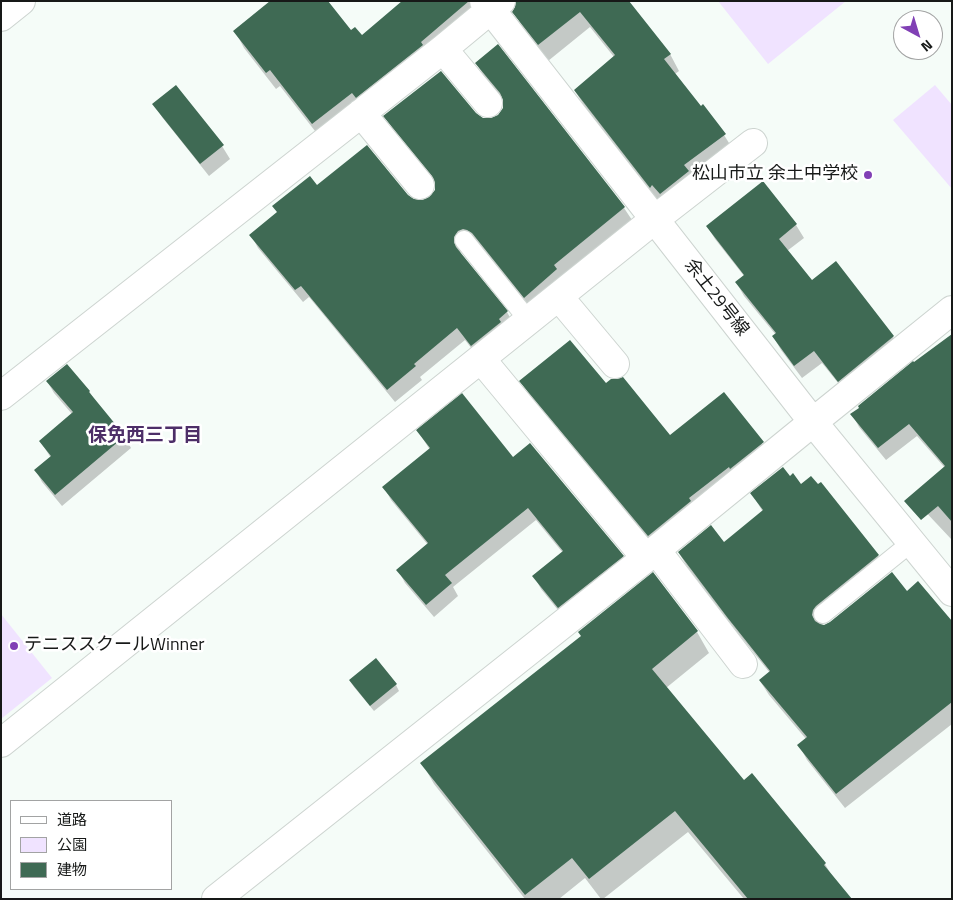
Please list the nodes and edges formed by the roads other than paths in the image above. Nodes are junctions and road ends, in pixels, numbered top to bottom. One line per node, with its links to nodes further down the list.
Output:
1 (21, 1): 3 (street)
2 (492, 4): 4 (street); 9 (street, 余土29号線)
3 (1, 17)
4 (443, 49): 5 (street); 6 (street)
5 (488, 103)
6 (361, 113): 8 (street); 16 (street)
7 (753, 143): 9 (street)
8 (420, 185)
9 (655, 219): 11 (street); 17 (street, 余土29号線)
10 (464, 240): 13 (lane)
11 (559, 297): 13 (street); 15 (street)
12 (952, 310): 17 (street)
13 (528, 321): 14 (street)
14 (481, 359): 19 (street); 23 (street)
15 (615, 364)
16 (1, 396)
17 (813, 422): 18 (street, 余土29号線); 19 (street)
18 (912, 542): 20 (street, 余土29号線); 21 (lane)
19 (651, 554): 22 (street); 24 (street)
20 (952, 592)
21 (823, 614)
22 (743, 664)
23 (1, 743)
24 (216, 899)

